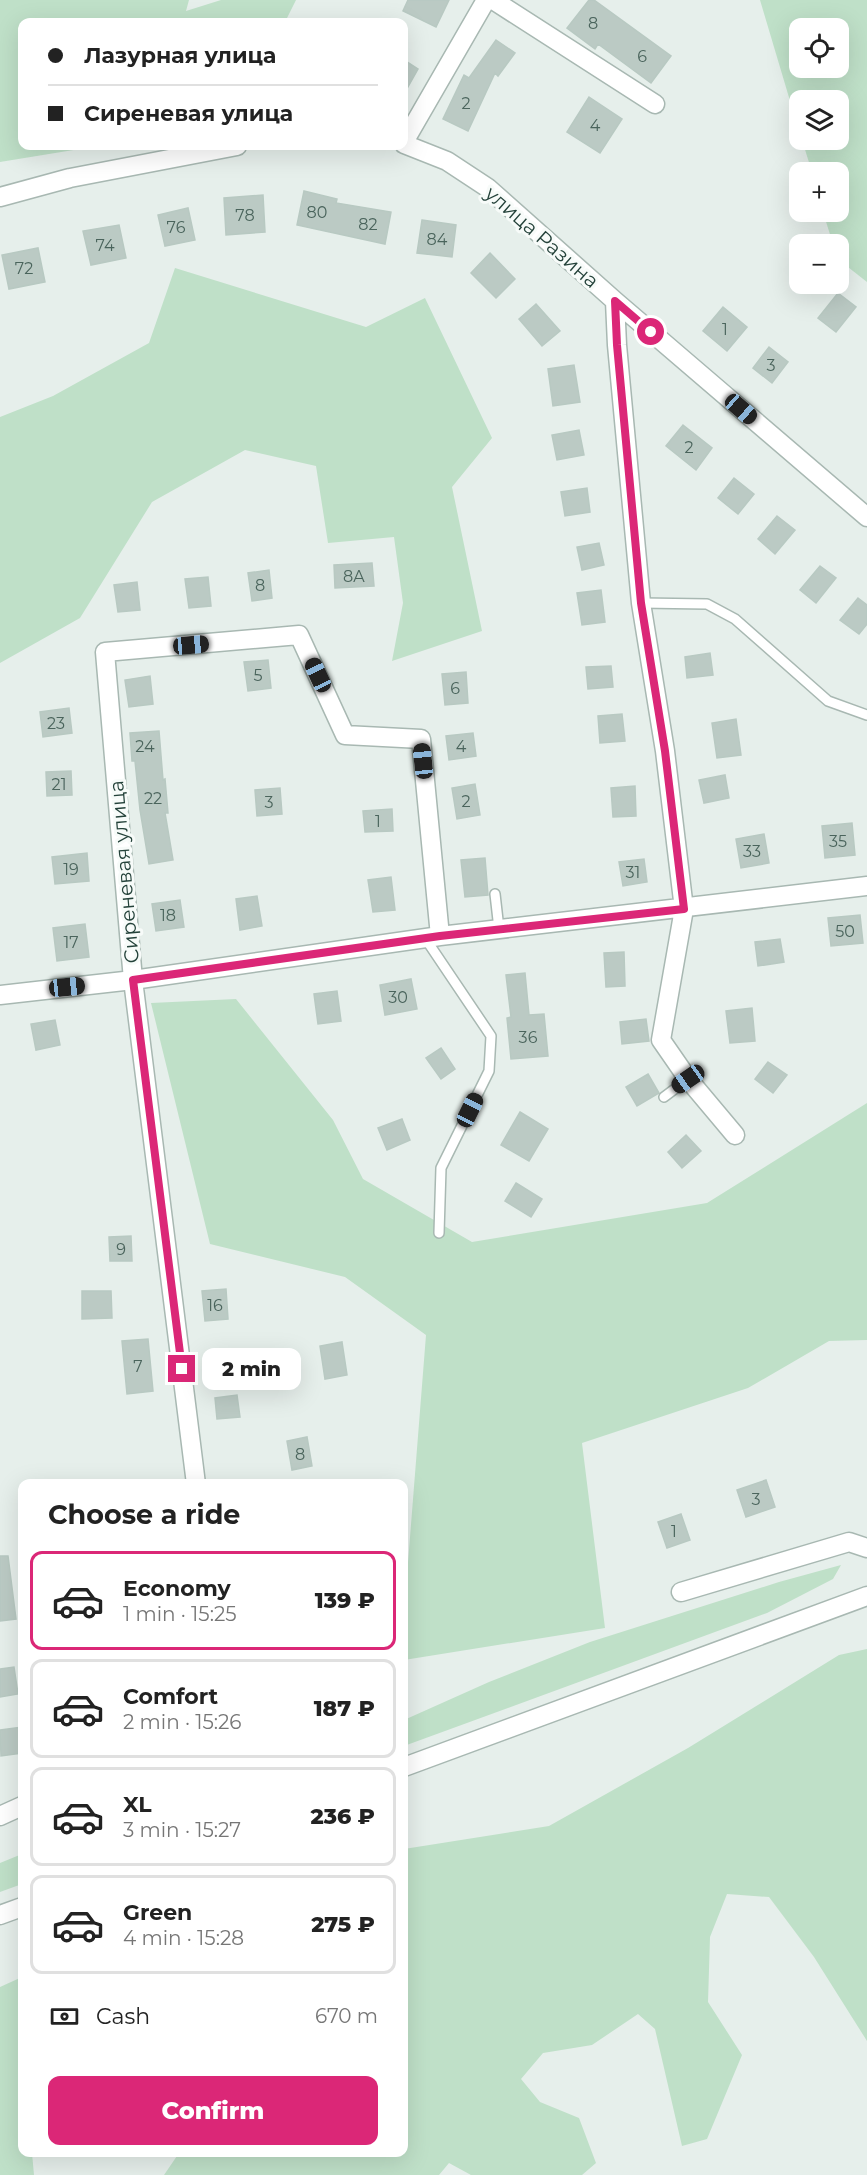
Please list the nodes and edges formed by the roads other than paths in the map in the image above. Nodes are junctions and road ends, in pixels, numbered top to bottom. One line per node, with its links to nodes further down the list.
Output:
1 (486, 0): 4 (street)
2 (493, 0): 3 (street)
3 (655, 104)
4 (408, 136)
5 (408, 145): 8 (street, улица Разина)
6 (216, 150): 7 (street)
7 (0, 197)
8 (615, 301): 9 (street); 10 (street, улица Разина)
9 (867, 517)
10 (641, 603): 11 (lane); 14 (street, улица Разина)
11 (867, 715)
12 (867, 886): 14 (street)
13 (495, 894): 15 (lane)
14 (684, 909): 15 (street); 19 (street, улица Разина)
15 (499, 929): 16 (street)
16 (432, 937): 17 (street); 17 (street, Сиреневая улица); 22 (lane)
17 (133, 980): 18 (street); 23 (street, Сиреневая улица)
18 (0, 992)
19 (688, 1079): 20 (lane); 21 (street, улица Разина)
20 (664, 1096)
21 (735, 1135)
22 (439, 1233)
23 (195, 1479)
24 (867, 1548): 25 (street)
25 (681, 1592)
26 (867, 1596): 27 (street)
27 (408, 1766)
28 (18, 1808): 29 (street)
29 (0, 1816)
30 (18, 1908): 31 (street)
31 (0, 1915)

